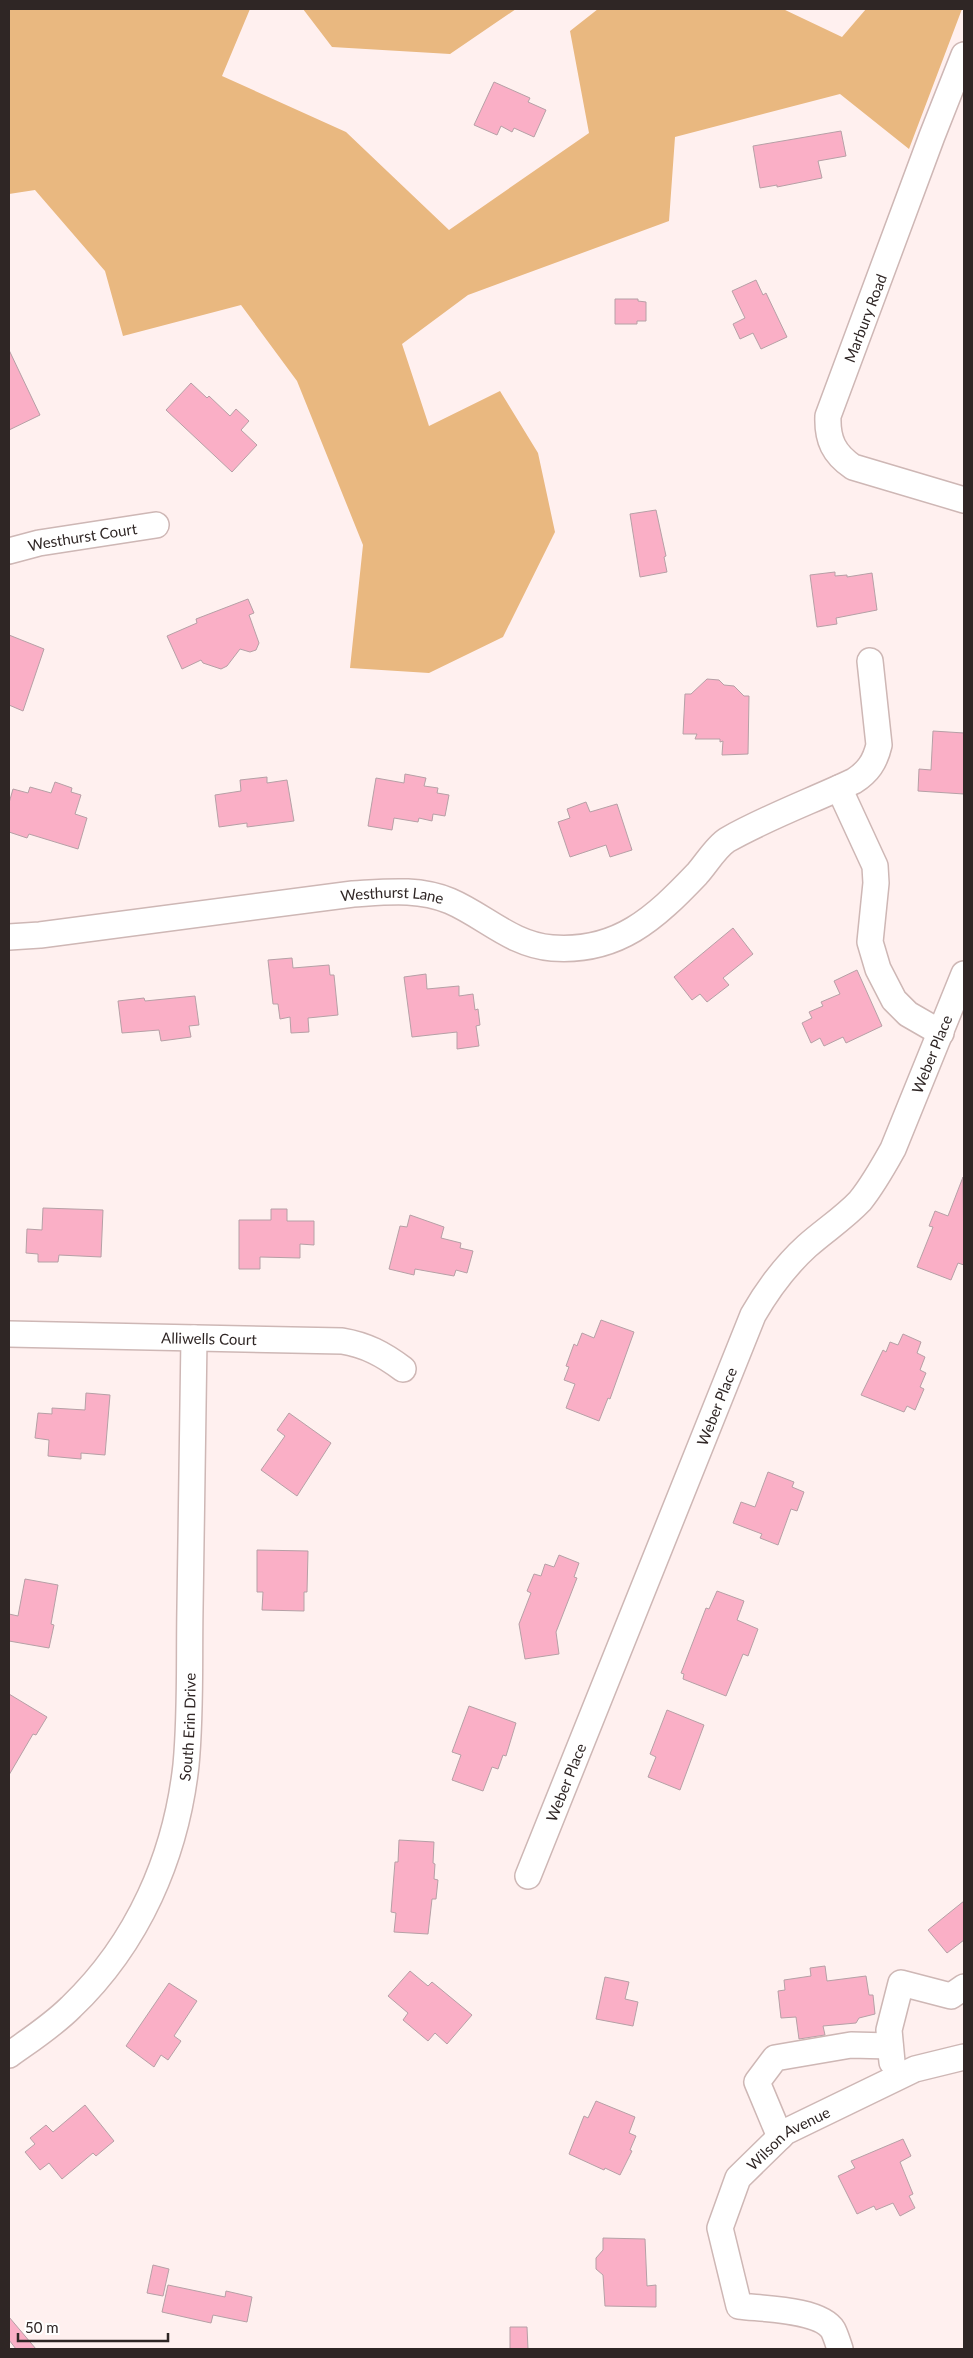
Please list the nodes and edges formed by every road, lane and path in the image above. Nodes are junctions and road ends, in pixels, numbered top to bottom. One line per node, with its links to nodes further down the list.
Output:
1 (964, 55): 2 (street, Marbury Road)
2 (964, 500)
3 (156, 525): 4 (street, Westhurst Court)
4 (9, 551)
5 (870, 661): 6 (street)
6 (839, 788): 7 (street, Westhurst Lane); 9 (street)
7 (9, 937)
8 (964, 974): 9 (street, Weber Place)
9 (941, 1033): 13 (street, Weber Place)
10 (9, 1334): 11 (street, Alliwells Court)
11 (194, 1338): 12 (street, Alliwells Court); 16 (street, South Erin Drive)
12 (403, 1369)
13 (528, 1876)
14 (964, 1987): 15 (street)
15 (890, 2046): 18 (street); 19 (street)
16 (9, 2055)
17 (964, 2057): 18 (street, Wilson Avenue)
18 (894, 2080): 19 (street, Wilson Avenue)
19 (780, 2137): 20 (street, Wilson Avenue)
20 (840, 2349)

